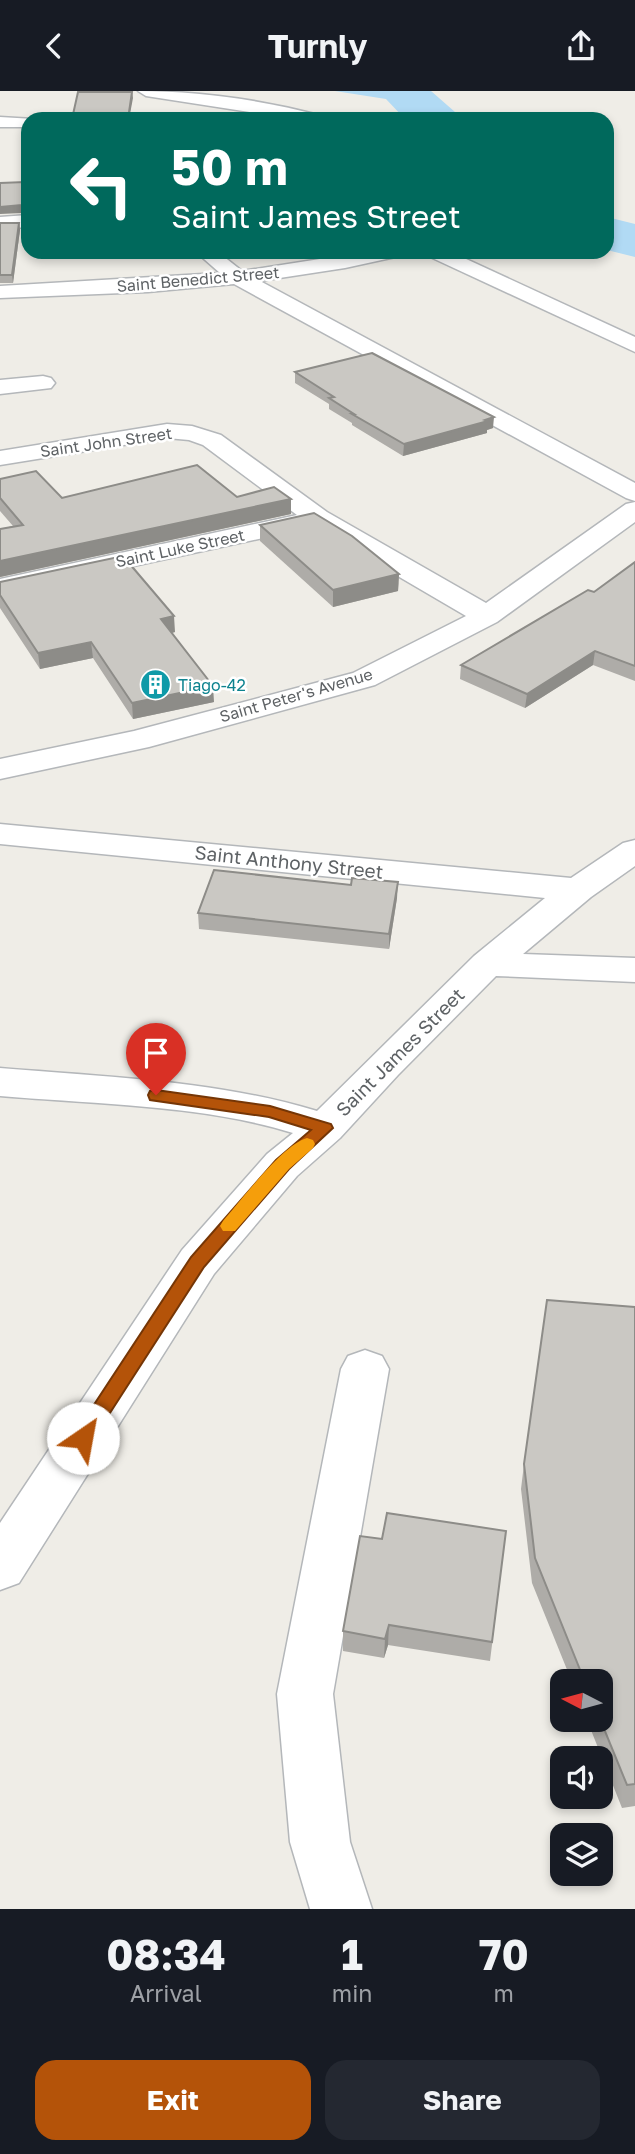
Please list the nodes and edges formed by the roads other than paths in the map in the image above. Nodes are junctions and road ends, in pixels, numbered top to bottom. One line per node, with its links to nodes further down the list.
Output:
1 (145, 96): 2 (street)
2 (278, 112)
3 (0, 122): 4 (street)
4 (21, 122)
5 (21, 222): 6 (street)
6 (0, 223)
7 (215, 259): 10 (street)
8 (363, 259): 10 (street, Saint Benedict Street)
9 (450, 259): 12 (street)
10 (238, 278): 11 (street, Saint Benedict Street); 16 (street)
11 (0, 292)
12 (635, 345)
13 (43, 383): 14 (street)
14 (0, 387)
15 (0, 458): 18 (street, Saint John Street)
16 (635, 493)
17 (635, 510): 20 (street, Saint Peter's Avenue)
18 (318, 518): 19 (street, Saint Luke Street); 20 (street)
19 (0, 587)
20 (487, 617): 21 (street, Saint Peter's Avenue)
21 (0, 769)
22 (0, 834): 24 (street, Saint Anthony Street)
23 (635, 851): 24 (street, Saint James Street)
24 (578, 889): 25 (street, Saint James Street)
25 (487, 964): 26 (street); 28 (street, Saint James Street)
26 (635, 970)
27 (0, 1081): 28 (street, Saint James Street)
28 (325, 1128): 30 (street)
29 (365, 1369): 31 (street)
30 (0, 1567)
31 (341, 1909)

